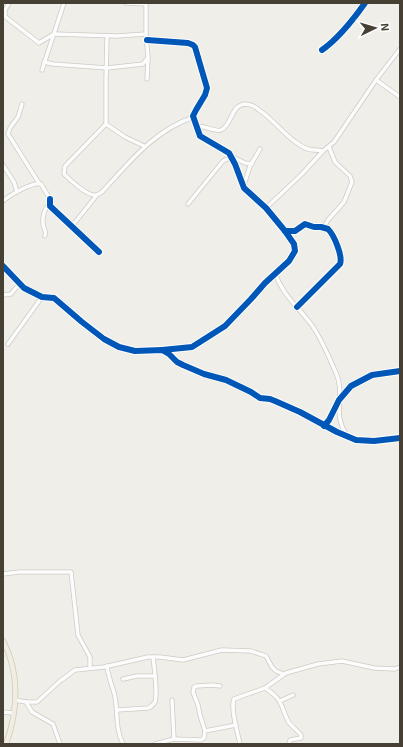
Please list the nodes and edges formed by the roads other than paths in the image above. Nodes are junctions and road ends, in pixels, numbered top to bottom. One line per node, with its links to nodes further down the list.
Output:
1 (10, 3): 6 (street)
2 (64, 3): 7 (street)
3 (126, 3): 4 (street)
4 (146, 3): 8 (street)
5 (365, 3): 12 (street)
6 (4, 15): 7 (street)
7 (54, 34): 9 (street); 14 (street)
8 (146, 34): 9 (street); 10 (street)
9 (107, 36): 15 (street)
10 (147, 40): 13 (street); 21 (street)
11 (400, 49): 18 (street)
12 (322, 50)
13 (148, 57): 15 (street); 17 (street)
14 (44, 62): 15 (street); 16 (street)
15 (106, 68): 22 (street)
16 (42, 70)
17 (147, 79)
18 (376, 80): 19 (street); 25 (street)
19 (400, 97)
20 (22, 104): 31 (street)
21 (194, 117): 23 (street); 24 (street)
22 (106, 124): 24 (street); 34 (street)
23 (197, 126): 27 (street); 28 (street)
24 (144, 146): 34 (street)
25 (329, 147): 27 (street); 40 (street)
26 (260, 149): 29 (street)
27 (323, 151): 38 (street)
28 (231, 156): 29 (street); 32 (street); 37 (street)
29 (252, 164): 32 (street)
30 (3, 165): 33 (street)
31 (39, 183): 33 (street); 36 (street)
32 (243, 188): 38 (street)
33 (17, 192): 35 (street)
34 (97, 195): 39 (street)
35 (3, 201)
36 (49, 204): 39 (street); 42 (street)
37 (188, 204)
38 (266, 208): 41 (street)
39 (72, 226): 43 (street)
40 (324, 227): 41 (street); 49 (street)
41 (285, 231): 45 (street)
42 (46, 236)
43 (99, 252)
44 (3, 266): 46 (street)
45 (275, 274): 49 (street); 51 (street)
46 (19, 284): 47 (street); 48 (street)
47 (3, 295)
48 (42, 297): 50 (street); 51 (street)
49 (297, 308): 53 (street)
50 (8, 344)
51 (162, 350): 54 (street)
52 (400, 371): 53 (street)
53 (339, 400): 54 (street); 55 (street)
54 (324, 426): 55 (street)
55 (348, 437): 56 (street)
56 (400, 438)
57 (3, 574): 62 (street)
58 (3, 641): 69 (main road)
59 (154, 657): 60 (street); 63 (street); 64 (street)
60 (107, 666): 62 (street); 73 (street)
61 (400, 667): 63 (street)
62 (90, 668): 72 (street)
63 (283, 674): 67 (street)
64 (155, 676): 65 (street); 73 (street)
65 (123, 679)
66 (220, 686): 77 (street)
67 (265, 688): 71 (street); 76 (street)
68 (293, 695): 71 (street)
69 (15, 700): 72 (street); 75 (main road)
70 (172, 700): 78 (street)
71 (280, 701): 85 (street)
72 (26, 702): 81 (street)
73 (116, 710): 79 (street)
74 (3, 712): 75 (street)
75 (14, 713): 80 (main road)
76 (236, 725): 77 (street); 84 (street)
77 (205, 731): 78 (street)
78 (174, 739): 83 (street)
79 (122, 743): 82 (street)
80 (6, 744)
81 (60, 744)
82 (116, 744)
83 (155, 744)
84 (240, 744)
85 (289, 744)

